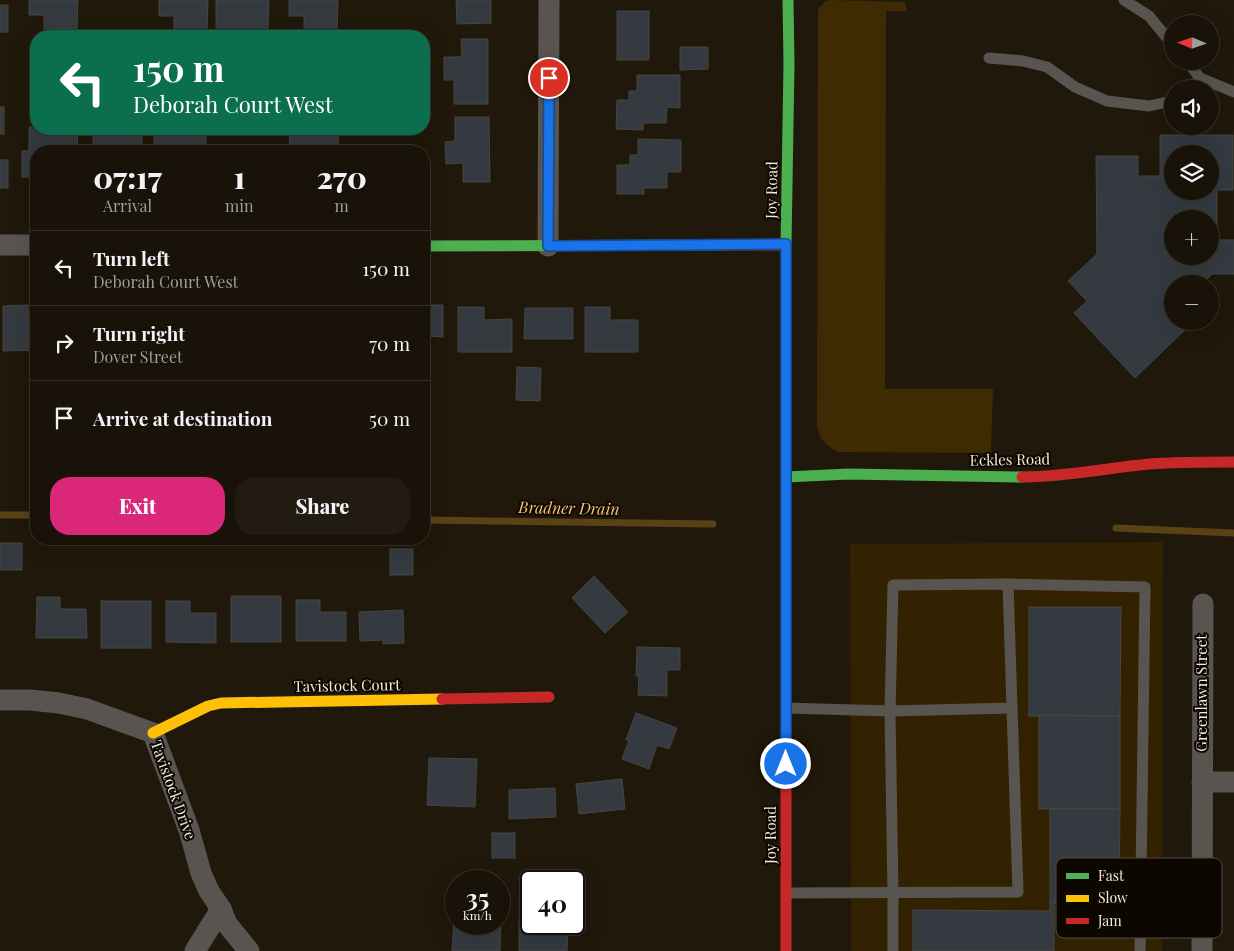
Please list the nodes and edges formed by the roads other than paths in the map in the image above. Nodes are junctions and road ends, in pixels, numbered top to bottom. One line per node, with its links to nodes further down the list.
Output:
1 (549, 0): 14 (street)
2 (788, 0): 10 (street, Joy Road)
3 (1124, 0): 4 (lane)
4 (1164, 34)
5 (989, 58): 9 (lane)
6 (1194, 70): 7 (lane)
7 (1200, 78): 8 (lane)
8 (1234, 92)
9 (1164, 103)
10 (786, 244): 14 (street); 16 (street, Joy Road)
11 (0, 245): 12 (street)
12 (30, 245)
13 (430, 246): 14 (street)
14 (548, 246)
15 (1234, 462): 16 (street, Eckles Road)
16 (786, 477): 21 (street, Joy Road)
17 (1008, 584): 22 (lane); 23 (lane); 27 (lane)
18 (1203, 604): 25 (street, Greenlawn Street)
19 (549, 698): 24 (street, Tavistock Court)
20 (0, 700): 24 (street, Tavistock Drive)
21 (786, 708): 23 (lane); 29 (street, Joy Road)
22 (1012, 708): 23 (lane); 30 (lane)
23 (890, 711): 30 (lane)
24 (153, 733): 31 (street, Tavistock Drive)
25 (1202, 782): 26 (street); 28 (street, Greenlawn Street)
26 (1234, 782)
27 (1141, 858)
28 (1202, 858)
29 (786, 892): 30 (lane); 36 (street, Joy Road)
30 (893, 893): 37 (lane)
31 (221, 909): 34 (street); 35 (street, Tavistock Drive)
32 (1140, 938): 38 (lane)
33 (1202, 938): 39 (street, Greenlawn Street)
34 (195, 951)
35 (250, 951)
36 (786, 951)
37 (893, 951)
38 (1140, 951)
39 (1202, 951)

